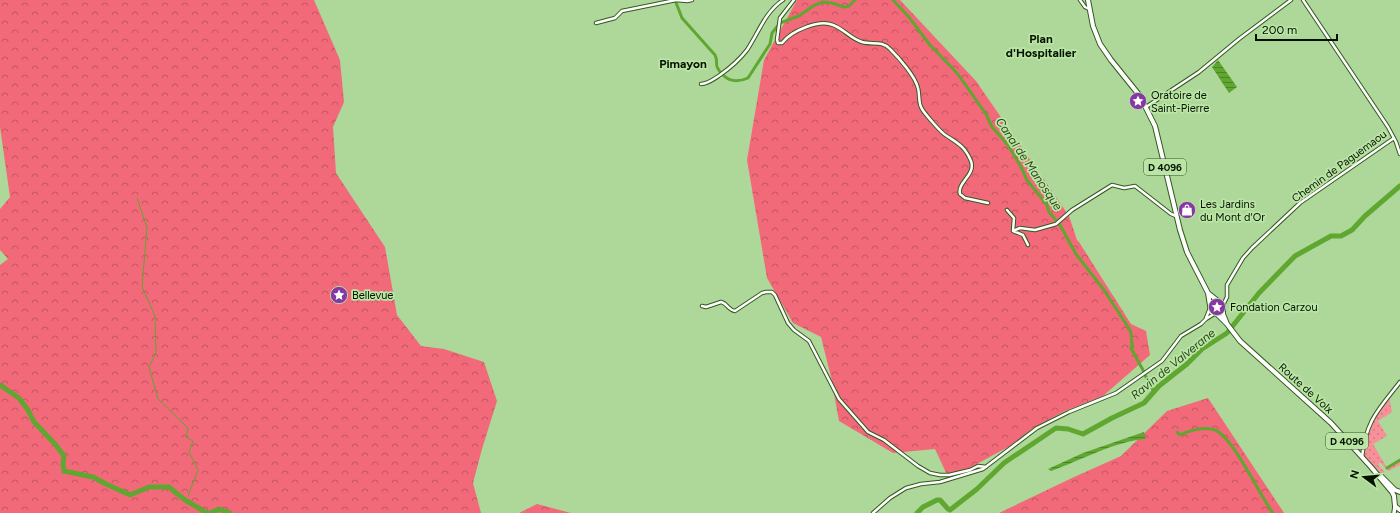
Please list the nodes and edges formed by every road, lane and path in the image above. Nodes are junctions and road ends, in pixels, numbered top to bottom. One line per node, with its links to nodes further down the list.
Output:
1 (692, 0): 8 (street)
2 (783, 0): 13 (street)
3 (794, 0): 17 (street)
4 (1080, 0): 9 (street)
5 (1090, 0): 9 (main road, D 4096); 11 (main road, D 4096)
6 (1291, 0): 14 (street)
7 (1303, 0): 15 (street, Chemin de Paguemaou)
8 (674, 1): 10 (street)
9 (1090, 9): 11 (street); 12 (main road, D 4096)
10 (598, 23)
11 (1096, 26): 12 (main road, D 4096)
12 (1105, 51): 14 (main road, D 4096)
13 (701, 84)
14 (1146, 107): 19 (main road, D 4096)
15 (1394, 138): 16 (street); 23 (street, Chemin de Paguemaou)
16 (1400, 154)
17 (988, 203)
18 (1008, 210): 20 (street)
19 (1176, 216): 20 (street); 22 (main road, D 4096)
20 (1013, 231): 21 (street)
21 (1028, 245)
22 (1208, 293): 24 (main road, D 4096); 26 (main road, D 4096)
23 (1226, 299): 24 (street); 27 (street, Chemin de Paguemaou)
24 (1218, 301): 26 (main road); 27 (main road)
25 (702, 306): 33 (street)
26 (1210, 306): 28 (main road, Route de Volx); 29 (street)
27 (1223, 308): 28 (main road); 30 (main road, Route de Volx / D 4096)
28 (1216, 314): 29 (street); 30 (main road, Route de Volx / D 4096)
29 (1206, 319): 33 (street)
30 (1227, 324): 32 (main road, Route de Volx / D 4096)
31 (1400, 382): 32 (street)
32 (1362, 457): 34 (main road, Route de Volx / D 4096)
33 (987, 467): 39 (street)
34 (1371, 467): 35 (main road, Route de Volx / D 4096); 36 (main road, Route de Volx / D 4096)
35 (1400, 493): 36 (main road)
36 (1394, 500): 37 (main road, Route de Volx)
37 (1395, 506): 38 (main road); 40 (street)
38 (1400, 512)
39 (873, 513)
40 (1394, 513)

